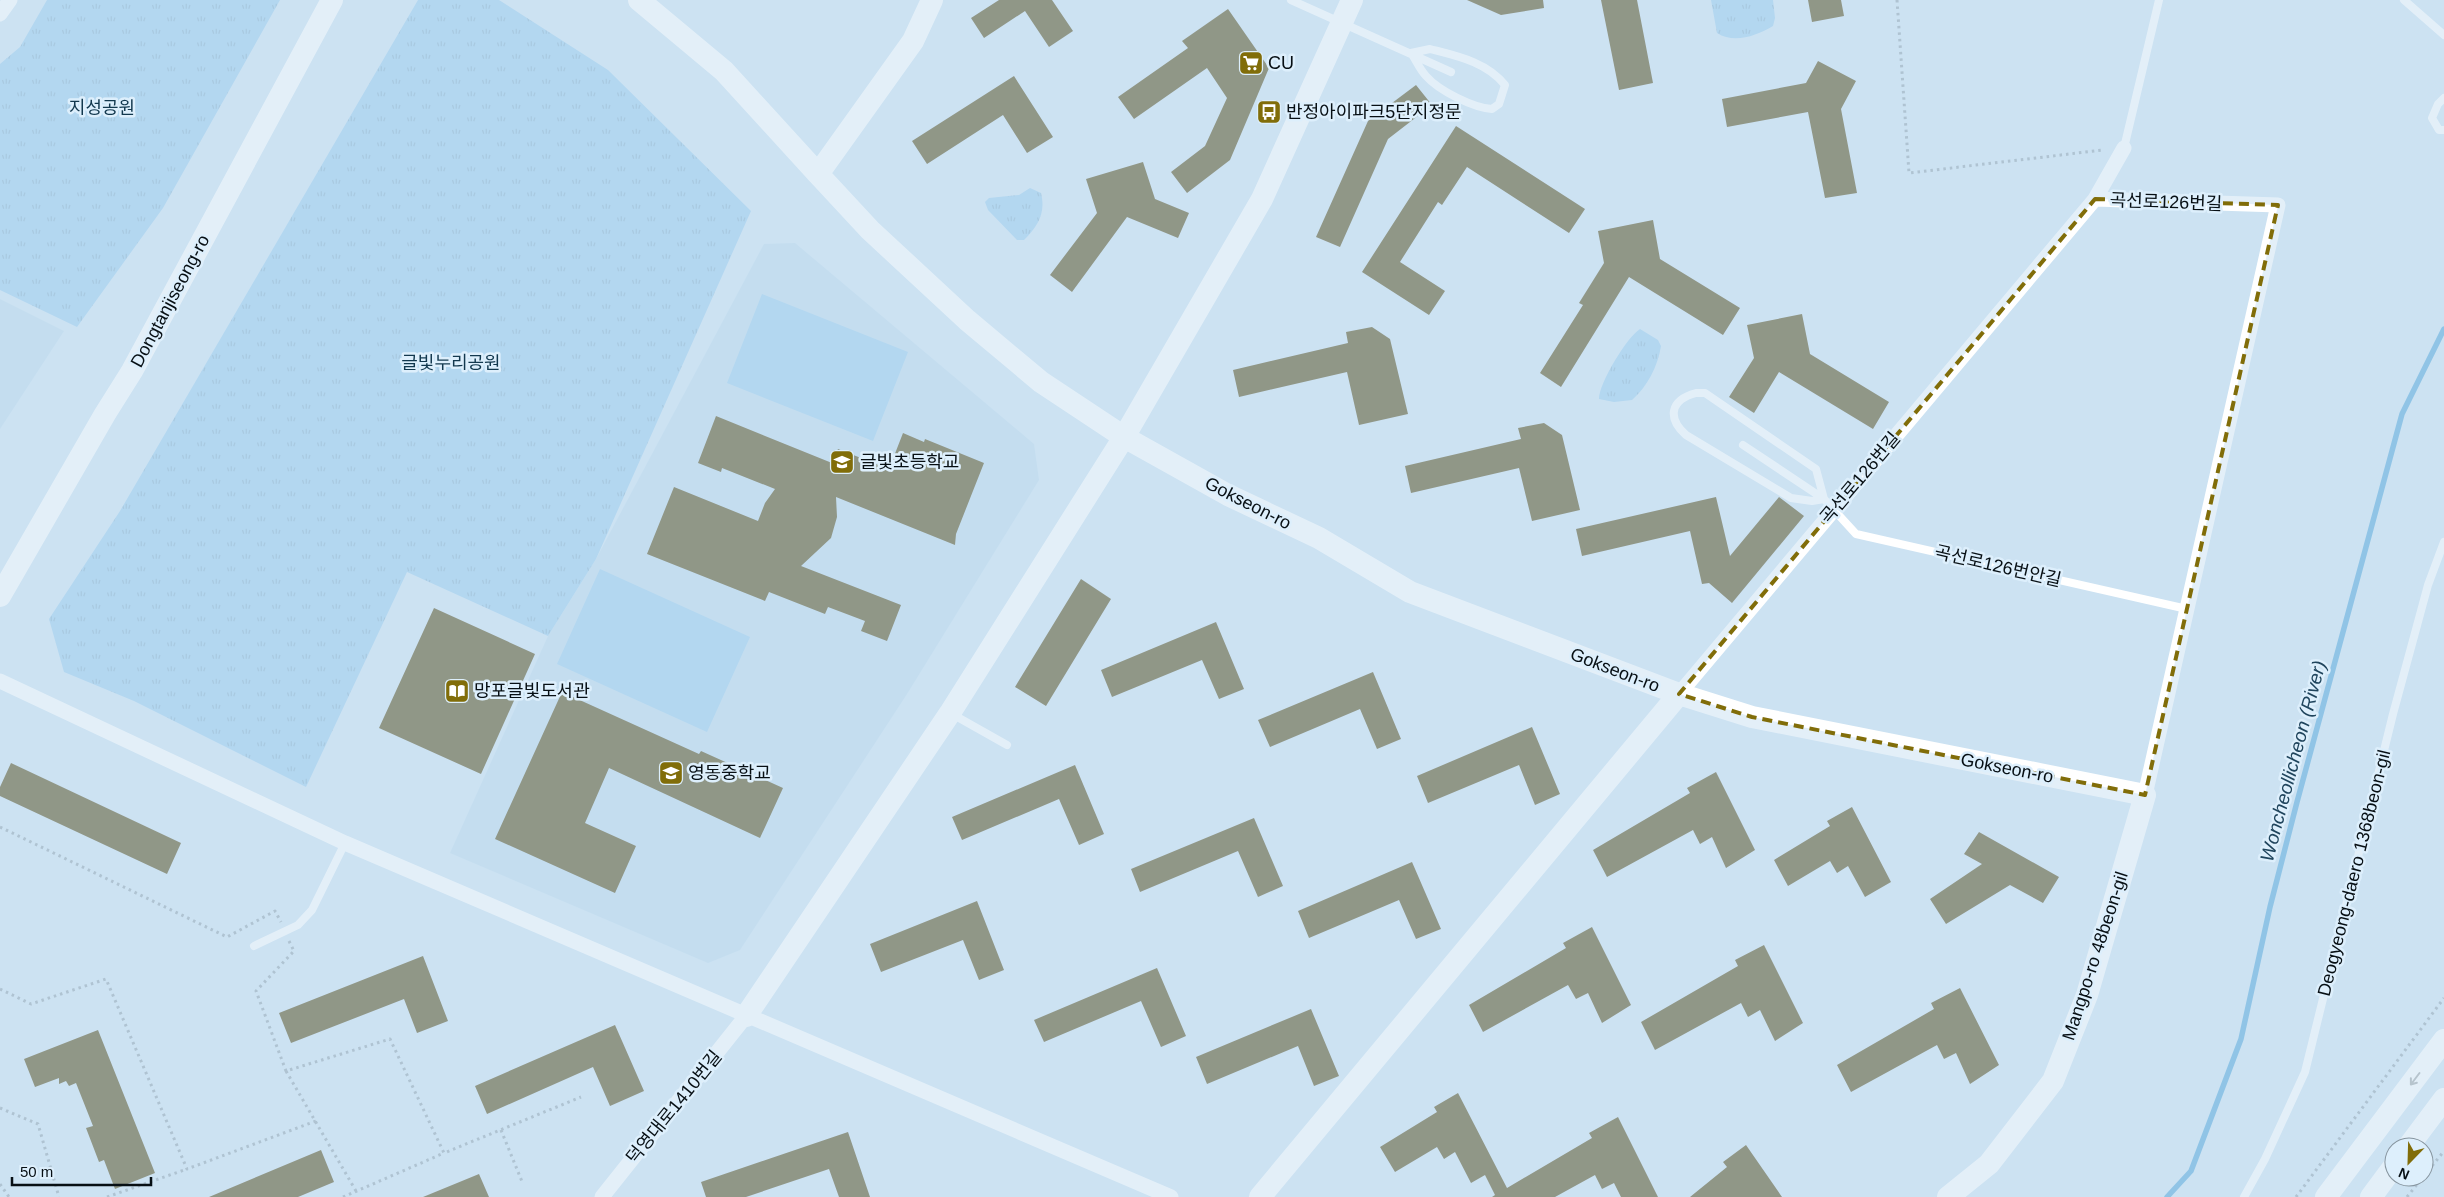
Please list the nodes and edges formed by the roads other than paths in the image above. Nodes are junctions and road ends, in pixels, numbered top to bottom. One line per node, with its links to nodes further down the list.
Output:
1 (10, 0): 9 (street)
2 (332, 0): 23 (street, Dongtanjiseong-ro)
3 (639, 0): 17 (street, Gokseon-ro)
4 (932, 0): 17 (street)
5 (1291, 0): 10 (lane)
6 (1352, 0): 10 (street)
7 (2159, 0): 16 (lane)
8 (2404, 0): 11 (lane)
9 (0, 14)
10 (1342, 22): 12 (lane); 19 (street)
11 (2444, 35)
12 (1411, 53): 12 (lane); 13 (lane)
13 (1451, 72)
14 (2444, 98): 15 (lane)
15 (2444, 130)
16 (2124, 148): 18 (street)
17 (818, 174): 19 (street, Gokseon-ro)
18 (2095, 199): 21 (street, 곡선로126번길); 26 (street, 곡선로126번길)
19 (1124, 437): 28 (street, Gokseon-ro); 29 (street)
20 (1743, 445): 21 (lane)
21 (1831, 505): 21 (lane); 26 (lane, 곡선로126번안길); 28 (street, 곡선로126번길)
22 (2444, 542): 43 (lane, Deogyeong-daero 1368beon-gil)
23 (24, 554): 24 (street); 25 (street, Dongtanjiseong-ro)
24 (0, 566)
25 (0, 596)
26 (2187, 609): 31 (street, 곡선로126번길)
27 (0, 681): 32 (street)
28 (1679, 694): 31 (street, Gokseon-ro); 41 (street)
29 (950, 713): 30 (lane); 34 (street)
30 (1007, 745)
31 (2145, 795): 42 (street, Mangpo-ro 48beon-gil)
32 (345, 843): 33 (lane); 34 (street)
33 (254, 946)
34 (746, 1016): 39 (street, 덕영대로1410번길); 40 (street)
35 (2444, 1040): 44 (street, one-way to 44)
36 (2444, 1099): 37 (street)
37 (2416, 1137)
38 (2384, 1179): 45 (street)
39 (602, 1197)
40 (1170, 1197)
41 (1260, 1197)
42 (1948, 1197)
43 (2244, 1197)
44 (2326, 1197)
45 (2371, 1197)

